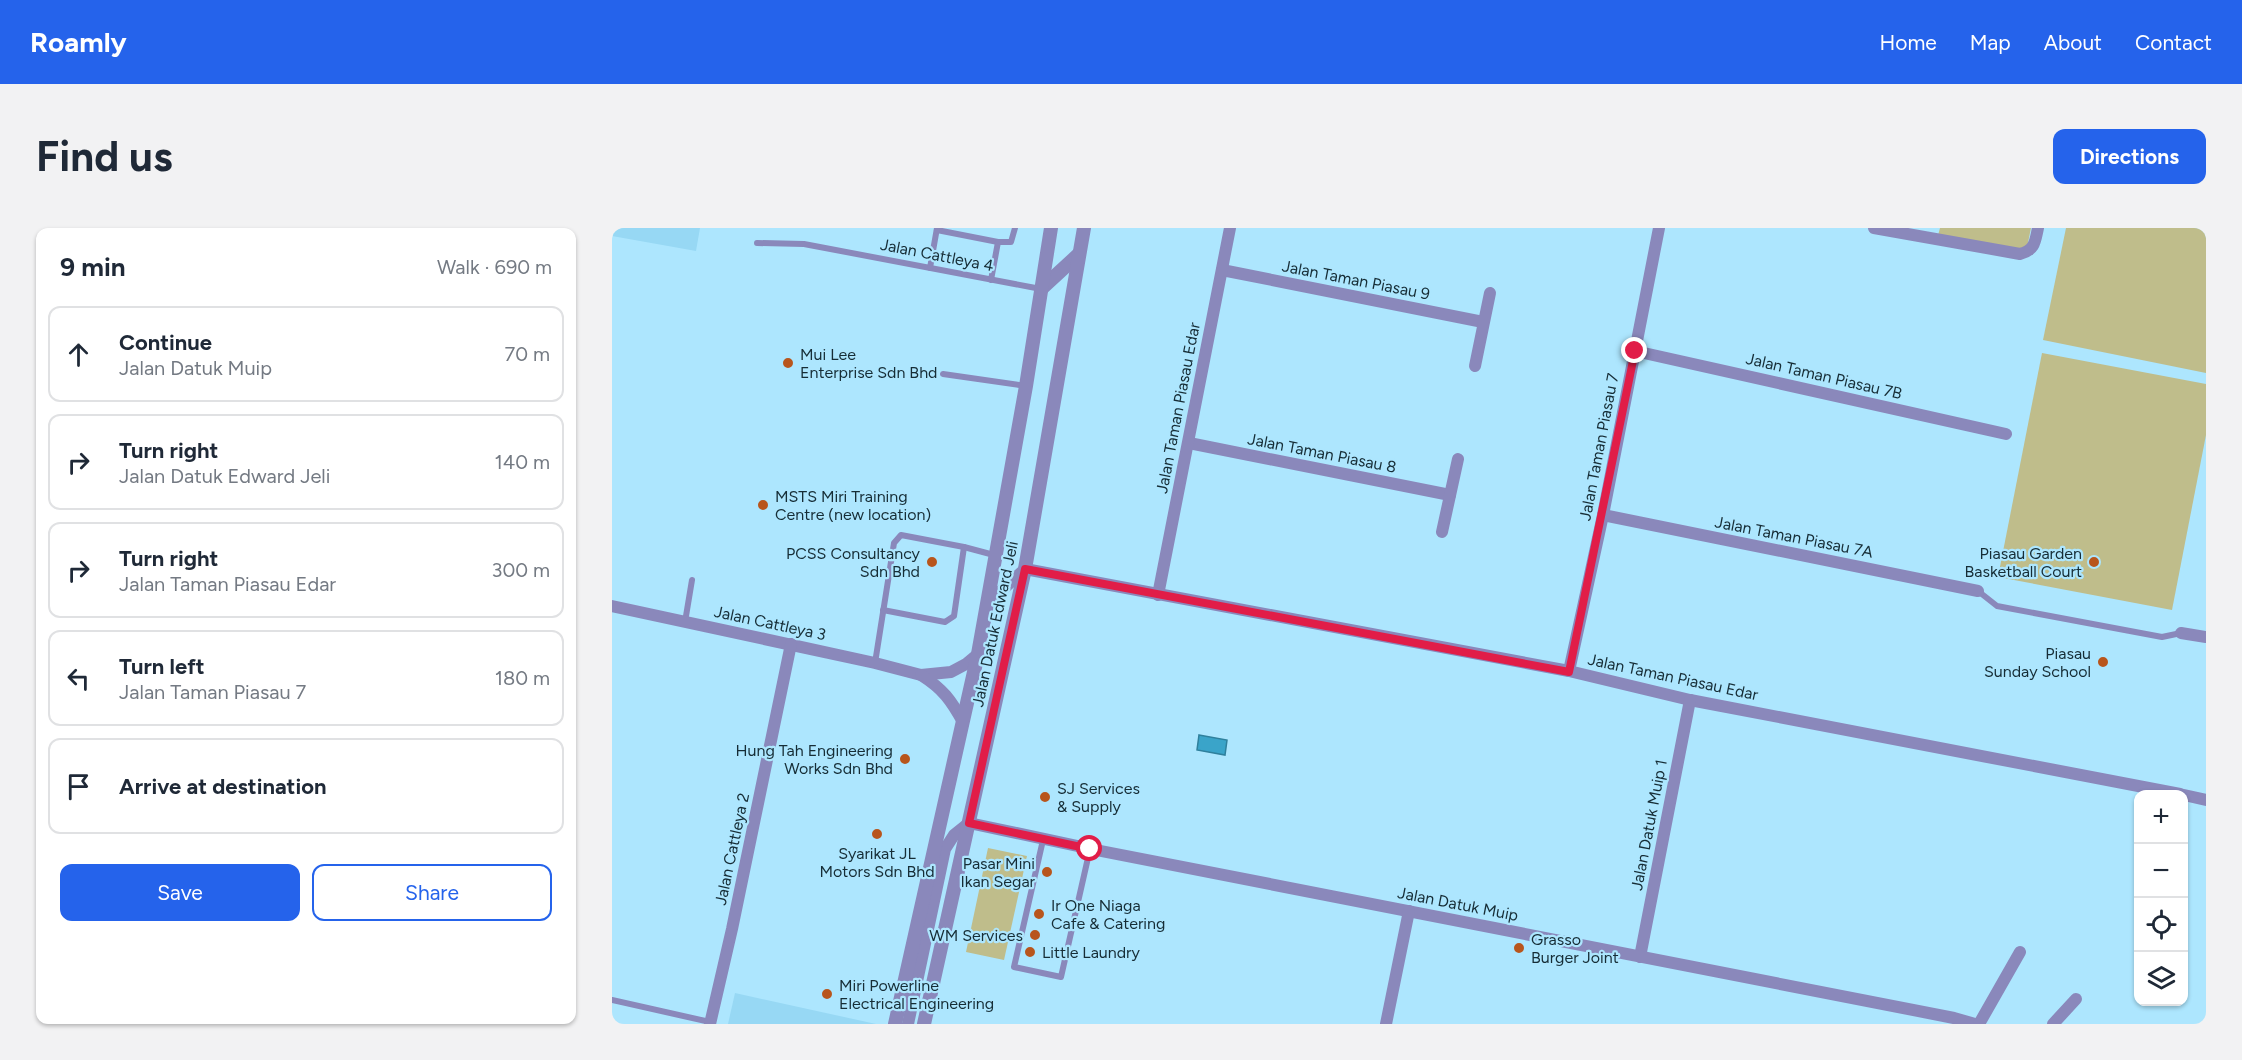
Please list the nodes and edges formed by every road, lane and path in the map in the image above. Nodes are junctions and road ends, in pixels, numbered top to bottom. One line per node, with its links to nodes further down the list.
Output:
1 (1014, 228): 10 (lane)
2 (1051, 228): 16 (street, Jalan Datuk Edward Jeli)
3 (1084, 228): 12 (street, Jalan Datuk Edward Jeli)
4 (1230, 228): 14 (street, Jalan Taman Piasau Edar)
5 (1659, 228): 19 (street, Jalan Taman Piasau 7)
6 (1874, 228): 9 (street)
7 (2038, 228): 9 (street)
8 (937, 229): 10 (lane); 13 (lane)
9 (1932, 234)
10 (998, 242): 15 (lane)
11 (757, 243): 13 (lane, Jalan Cattleya 4)
12 (1079, 254): 16 (street); 31 (street, Jalan Datuk Edward Jeli)
13 (930, 268): 15 (lane, Jalan Cattleya 4)
14 (1222, 270): 18 (street, Jalan Taman Piasau 9); 24 (street, Jalan Taman Piasau Edar)
15 (991, 280): 16 (lane, Jalan Cattleya 4)
16 (1041, 289): 22 (street, Jalan Datuk Edward Jeli)
17 (1490, 293): 18 (street)
18 (1483, 322): 20 (street)
19 (1635, 351): 23 (street, Jalan Taman Piasau 7B); 27 (street, Jalan Taman Piasau 7)
20 (1475, 366)
21 (944, 374): 22 (lane)
22 (1026, 386): 30 (street, Jalan Datuk Edward Jeli)
23 (2006, 434)
24 (1189, 443): 26 (street, Jalan Taman Piasau 8); 34 (street, Jalan Taman Piasau Edar)
25 (1458, 459): 26 (street)
26 (1450, 495): 28 (street)
27 (1603, 515): 33 (street, Jalan Taman Piasau 7A); 44 (street, Jalan Taman Piasau 7)
28 (1442, 532)
29 (964, 547): 30 (lane); 37 (lane); 37 (lane)
30 (996, 555): 35 (street, Jalan Datuk Edward Jeli)
31 (1025, 569): 34 (street, Jalan Taman Piasau Edar); 35 (street); 51 (street, Jalan Datuk Edward Jeli)
32 (692, 580): 38 (lane)
33 (1978, 591): 39 (lane)
34 (1158, 595): 44 (street, Jalan Taman Piasau Edar)
35 (987, 604): 42 (street, Jalan Datuk Edward Jeli)
36 (612, 606): 38 (street, Jalan Cattleya 3)
37 (883, 610): 43 (lane)
38 (685, 622): 41 (street, Jalan Cattleya 3)
39 (2181, 633): 40 (street)
40 (2206, 637)
41 (791, 644): 43 (street, Jalan Cattleya 3); 59 (street, Jalan Cattleya 2)
42 (978, 654): 45 (street, Jalan Cattleya 3); 47 (street, Jalan Datuk Edward Jeli)
43 (875, 663): 45 (street, Jalan Cattleya 3)
44 (1569, 672): 46 (street, Jalan Taman Piasau Edar)
45 (921, 675): 47 (street, Jalan Cattleya 3)
46 (1690, 700): 48 (street, Jalan Taman Piasau Edar); 56 (street, Jalan Datuk Muip 1)
47 (963, 722): 60 (street, Jalan Datuk Edward Jeli)
48 (2156, 790)
49 (2188, 796): 50 (street, Jalan Taman Piasau Edar)
50 (2206, 800)
51 (969, 823): 52 (street, Jalan Datuk Muip); 61 (street); 62 (street, Jalan Datuk Edward Jeli)
52 (1043, 840): 53 (street, Jalan Datuk Muip); 53 (lane)
53 (1090, 849): 54 (street, Jalan Datuk Muip)
54 (1409, 911): 56 (street, Jalan Datuk Muip); 63 (street)
55 (2020, 952): 64 (street)
56 (1640, 957): 64 (street, Jalan Datuk Muip)
57 (2076, 999): 65 (street)
58 (612, 1000): 59 (lane)
59 (710, 1023)
60 (896, 1024)
61 (908, 1024)
62 (924, 1024)
63 (1386, 1024)
64 (1977, 1024)
65 (2053, 1024)

